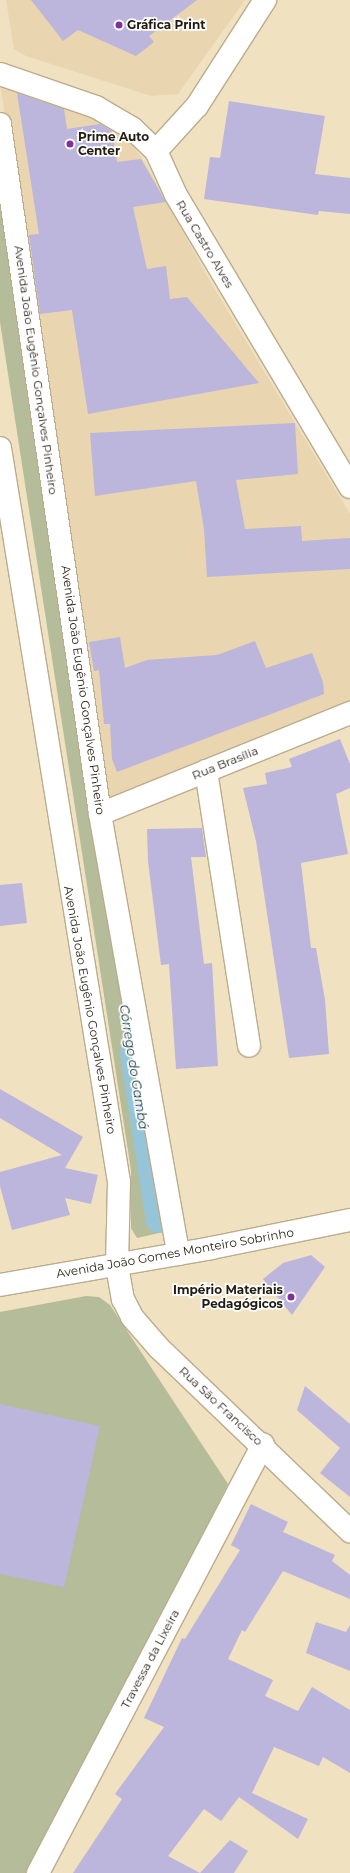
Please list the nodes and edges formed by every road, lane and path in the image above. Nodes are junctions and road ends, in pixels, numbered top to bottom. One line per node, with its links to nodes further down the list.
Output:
1 (266, 0): 4 (street)
2 (0, 74): 4 (street, Rua Castro Alves)
3 (0, 124): 9 (street, Avenida João Eugênio Gonçalves Pinheiro)
4 (156, 151): 6 (street, Rua Castro Alves)
5 (0, 448): 13 (street, Avenida João Eugênio Gonçalves Pinheiro)
6 (350, 487)
7 (350, 713): 8 (street, Rua Brasília)
8 (206, 771): 9 (street, Rua Brasília); 10 (street)
9 (100, 814): 12 (street, Avenida João Eugênio Gonçalves Pinheiro)
10 (249, 1046)
11 (350, 1220): 12 (street, Avenida João Gomes Monteiro Sobrinho)
12 (178, 1254): 13 (street, Avenida João Gomes Monteiro Sobrinho)
13 (117, 1266): 14 (street, Avenida João Gomes Monteiro Sobrinho); 15 (street, Rua São Francisco)
14 (0, 1285)
15 (263, 1444): 16 (street, Rua São Francisco); 17 (street, Travessa da Lixeira)
16 (350, 1531)
17 (38, 1873)

